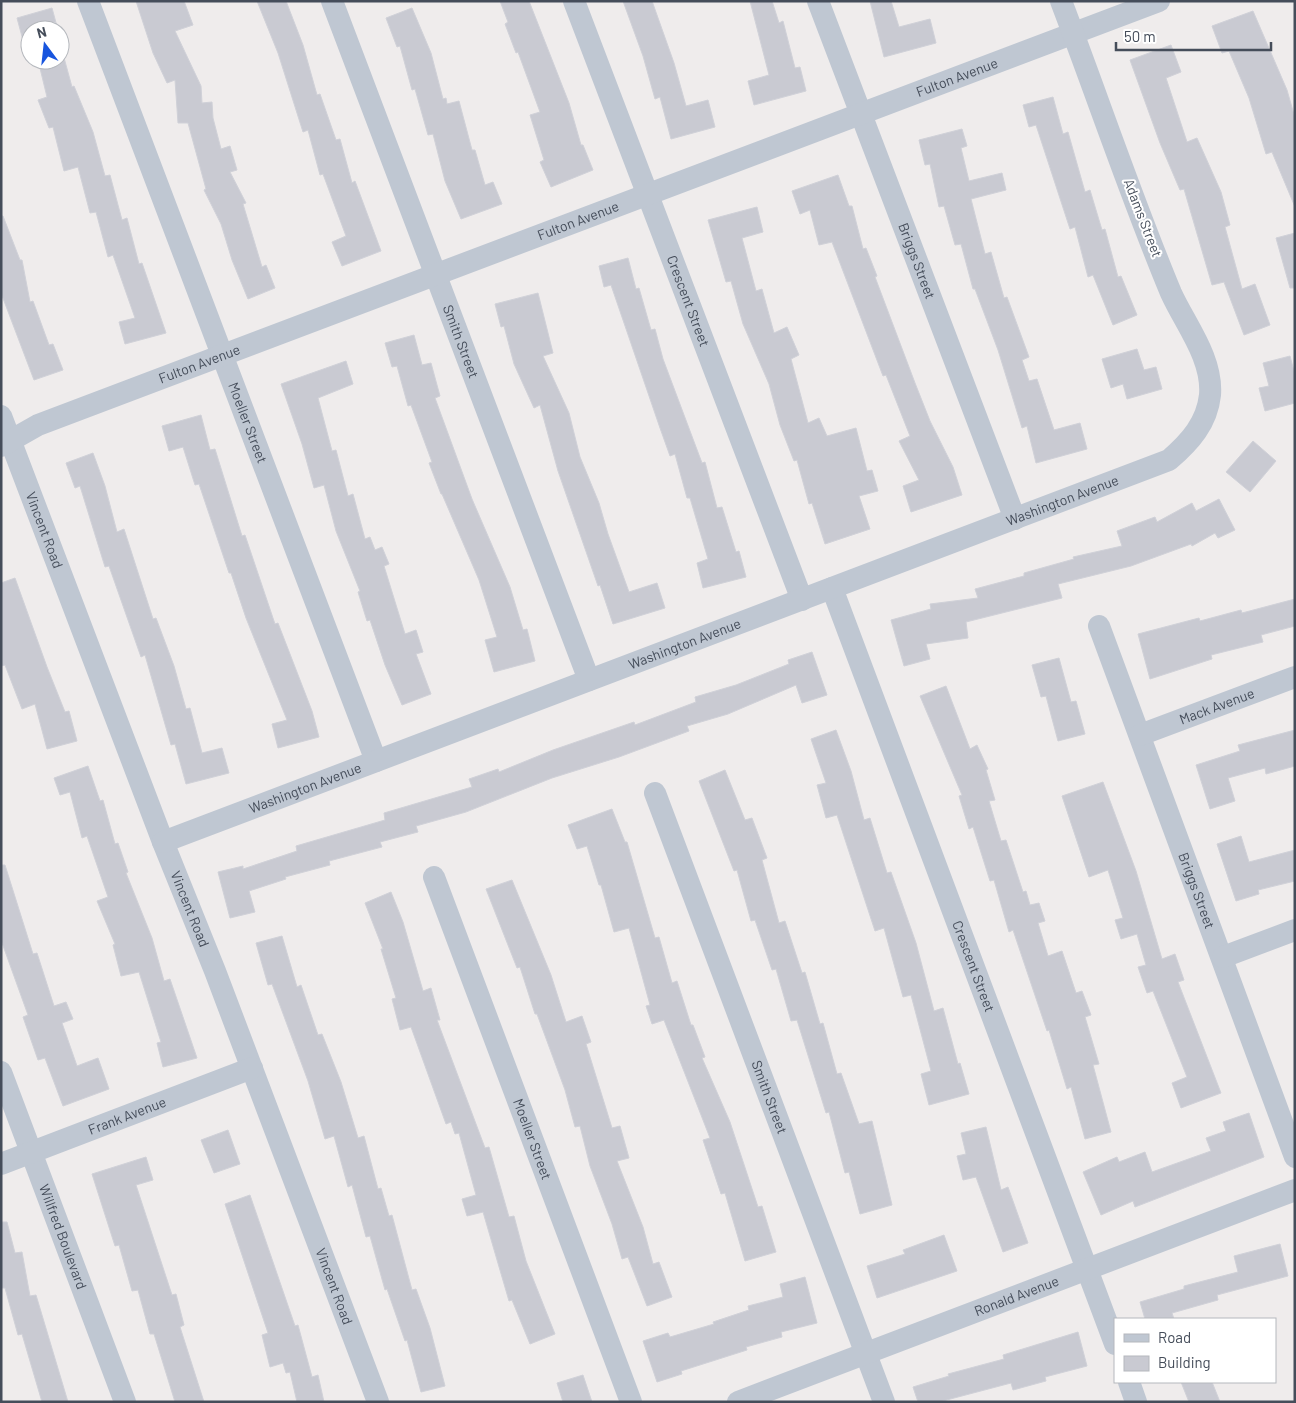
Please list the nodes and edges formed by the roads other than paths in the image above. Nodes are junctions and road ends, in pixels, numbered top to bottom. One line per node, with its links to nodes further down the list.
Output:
1 (88, 1): 11 (street, Moeller Street)
2 (332, 1): 10 (street, Smith Street)
3 (574, 1): 9 (street, Crescent Street)
4 (818, 1): 8 (street, Briggs Street)
5 (1061, 1): 7 (street, Adams Street)
6 (1159, 1): 7 (street, Fulton Avenue)
7 (1074, 34): 8 (street, Fulton Avenue); 13 (street, Adams Street)
8 (861, 114): 9 (street, Fulton Avenue); 15 (street, Briggs Street)
9 (648, 195): 10 (street, Fulton Avenue); 17 (street, Crescent Street)
10 (436, 275): 11 (street, Fulton Avenue); 20 (street, Smith Street)
11 (223, 356): 14 (street, Fulton Avenue); 22 (street, Moeller Street)
12 (1, 416): 14 (street, Vincent Road)
13 (1196, 433): 15 (street, Washington Avenue)
14 (6, 444): 24 (street, Vincent Road)
15 (1014, 519): 16 (street, Washington Avenue)
16 (832, 588): 17 (street, Washington Avenue); 34 (street, Crescent Street)
17 (802, 600): 20 (street, Washington Avenue)
18 (1099, 626): 21 (street, Briggs Street)
19 (1295, 676): 21 (street, Mack Avenue)
20 (589, 680): 22 (street, Washington Avenue)
21 (1140, 735): 27 (street, Briggs Street)
22 (376, 760): 24 (street, Washington Avenue)
23 (656, 793): 36 (street, Smith Street)
24 (163, 842): 28 (street, Vincent Road)
25 (434, 877): 40 (street, Moeller Street)
26 (1295, 930): 27 (street)
27 (1223, 957): 31 (street, Briggs Street)
28 (252, 1068): 30 (street, Frank Avenue); 39 (street, Vincent Road)
29 (1, 1072): 30 (street, Willfred Boulevard)
30 (31, 1152): 32 (street, Frank Avenue); 38 (street, Willfred Boulevard)
31 (1295, 1157)
32 (1, 1164)
33 (1295, 1190): 34 (street, Ronald Avenue)
34 (1087, 1270): 35 (street, Crescent Street); 36 (street, Ronald Avenue)
35 (1114, 1341)
36 (866, 1354): 41 (street, Ronald Avenue); 42 (street, Smith Street)
37 (1128, 1383): 43 (street)
38 (125, 1402)
39 (378, 1402)
40 (631, 1402)
41 (738, 1402)
42 (884, 1402)
43 (1136, 1402)

